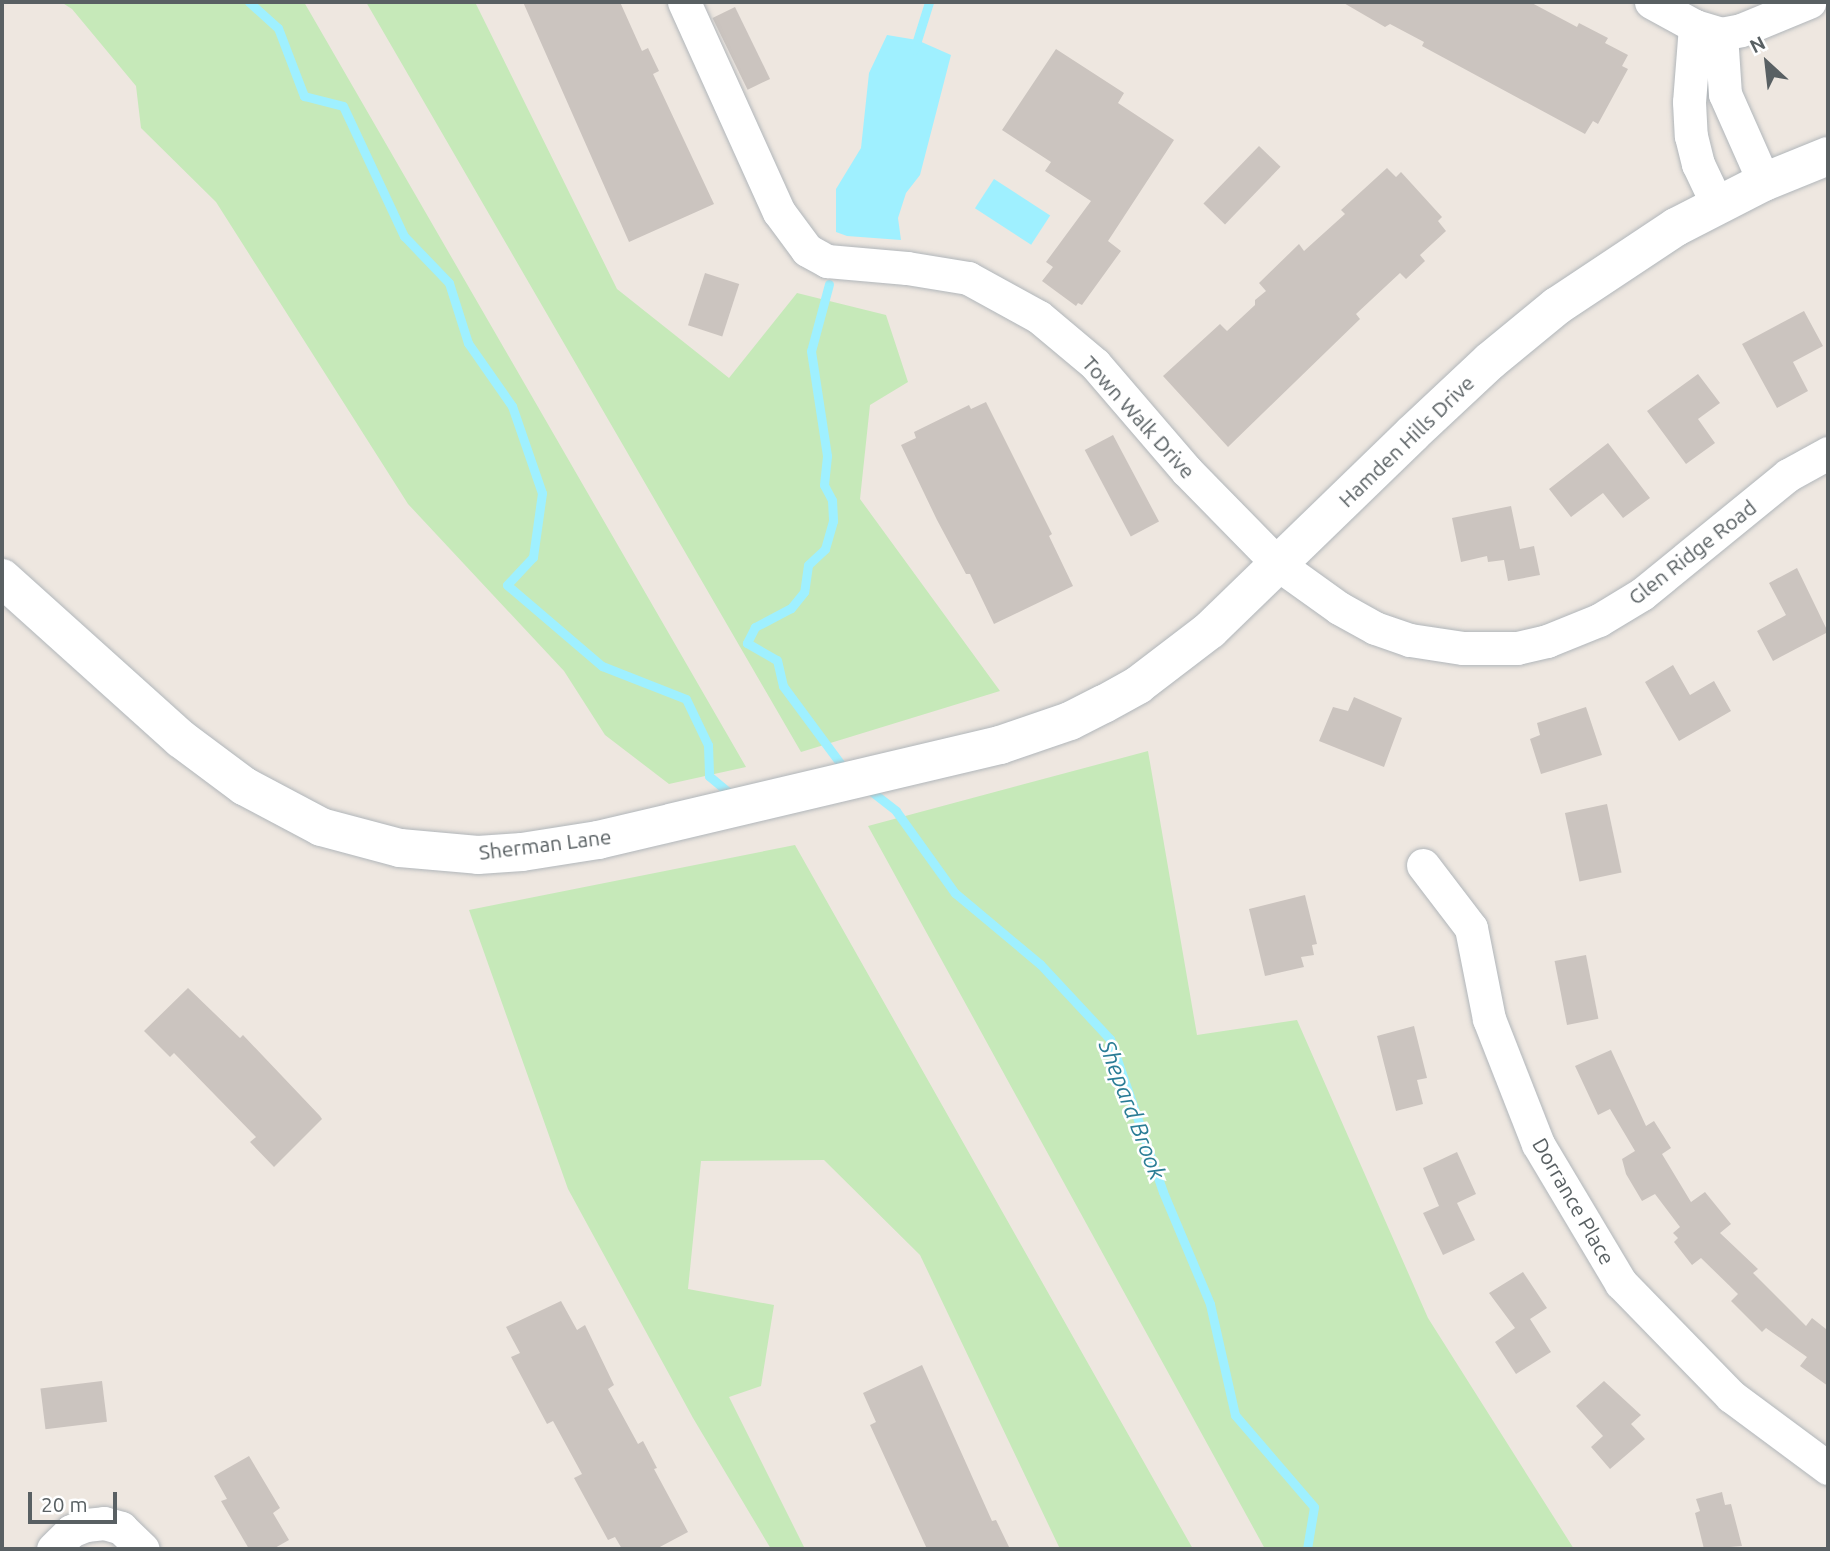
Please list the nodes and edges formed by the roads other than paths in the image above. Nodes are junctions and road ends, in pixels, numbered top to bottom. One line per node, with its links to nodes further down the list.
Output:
1 (684, 2): 9 (street, Town Walk Drive)
2 (1651, 2): 4 (street)
3 (1809, 2): 4 (street)
4 (1708, 30): 6 (street); 7 (street)
5 (1828, 156): 6 (street, Hamden Hills Drive)
6 (1764, 182): 7 (street, Hamden Hills Drive)
7 (1717, 204): 9 (street, Hamden Hills Drive)
8 (1828, 453): 9 (street, Glen Ridge Road)
9 (1279, 565): 11 (street, Hamden Hills Drive)
10 (2, 578): 11 (street, Sherman Lane)
11 (1000, 745)
12 (1423, 864): 13 (street, Dorrance Place)
13 (1828, 1468)
14 (53, 1549): 15 (street)
15 (143, 1549)

